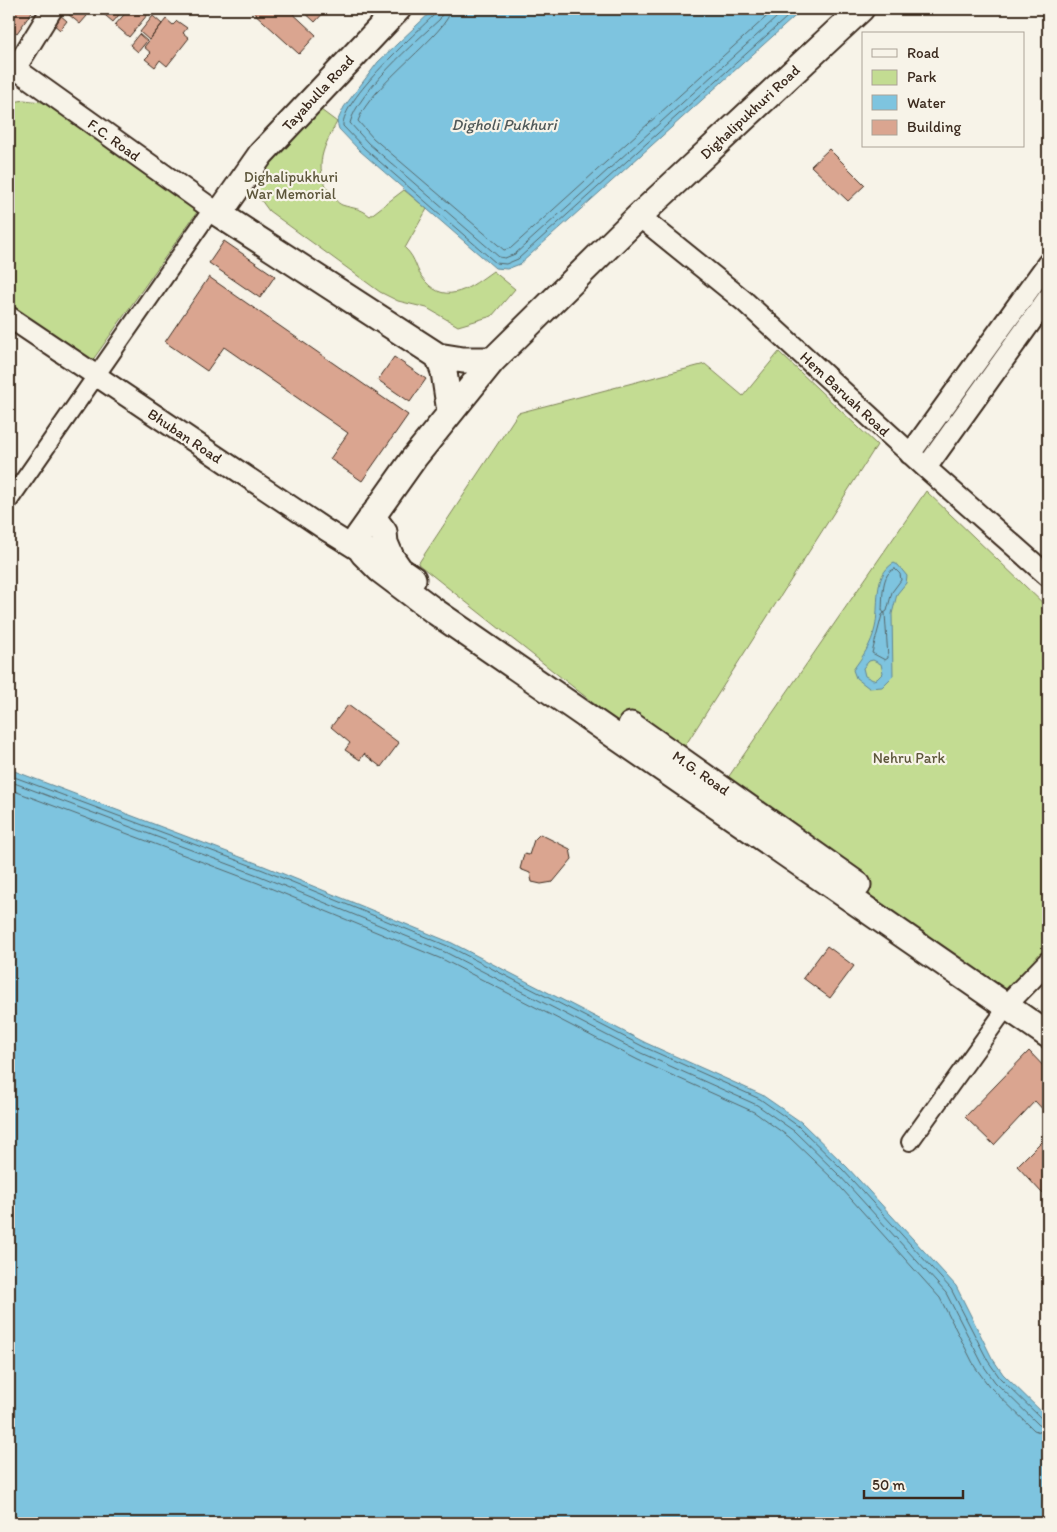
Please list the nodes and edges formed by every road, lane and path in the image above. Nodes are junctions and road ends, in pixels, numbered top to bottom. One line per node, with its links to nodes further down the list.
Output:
1 (52, 9): 4 (street)
2 (398, 9): 5 (main road, Tayabulla Road)
3 (862, 9): 6 (main road, Dighalipukhuri Road)
4 (11, 70): 5 (street, F.C. Road)
5 (215, 212): 10 (main road); 12 (street)
6 (640, 216): 11 (main road, Dighalipukhuri Road); 14 (street, Hem Baruah Road)
7 (1048, 263): 14 (street)
8 (1048, 298): 15 (street)
9 (9, 317): 12 (street, Bhuban Road)
10 (438, 356): 11 (main road); 13 (main road)
11 (493, 360): 13 (main road, Dighalipukhuri Road)
12 (96, 377): 16 (street); 18 (street, Bhuban Road)
13 (450, 412): 17 (main road, Dighalipukhuri Road)
14 (910, 454): 15 (street, Hem Baruah Road)
15 (926, 468): 20 (street, Hem Baruah Road)
16 (9, 501)
17 (372, 516): 18 (main road, Dighalipukhuri Road); 19 (main road)
18 (363, 553): 19 (street); 22 (main road)
19 (390, 558): 22 (main road, M.G. Road)
20 (1048, 576)
21 (1048, 962): 22 (street)
22 (1011, 1002): 23 (main road, M.G. Road); 24 (main road); 25 (street)
23 (1048, 1018)
24 (1048, 1035)
25 (910, 1142)

